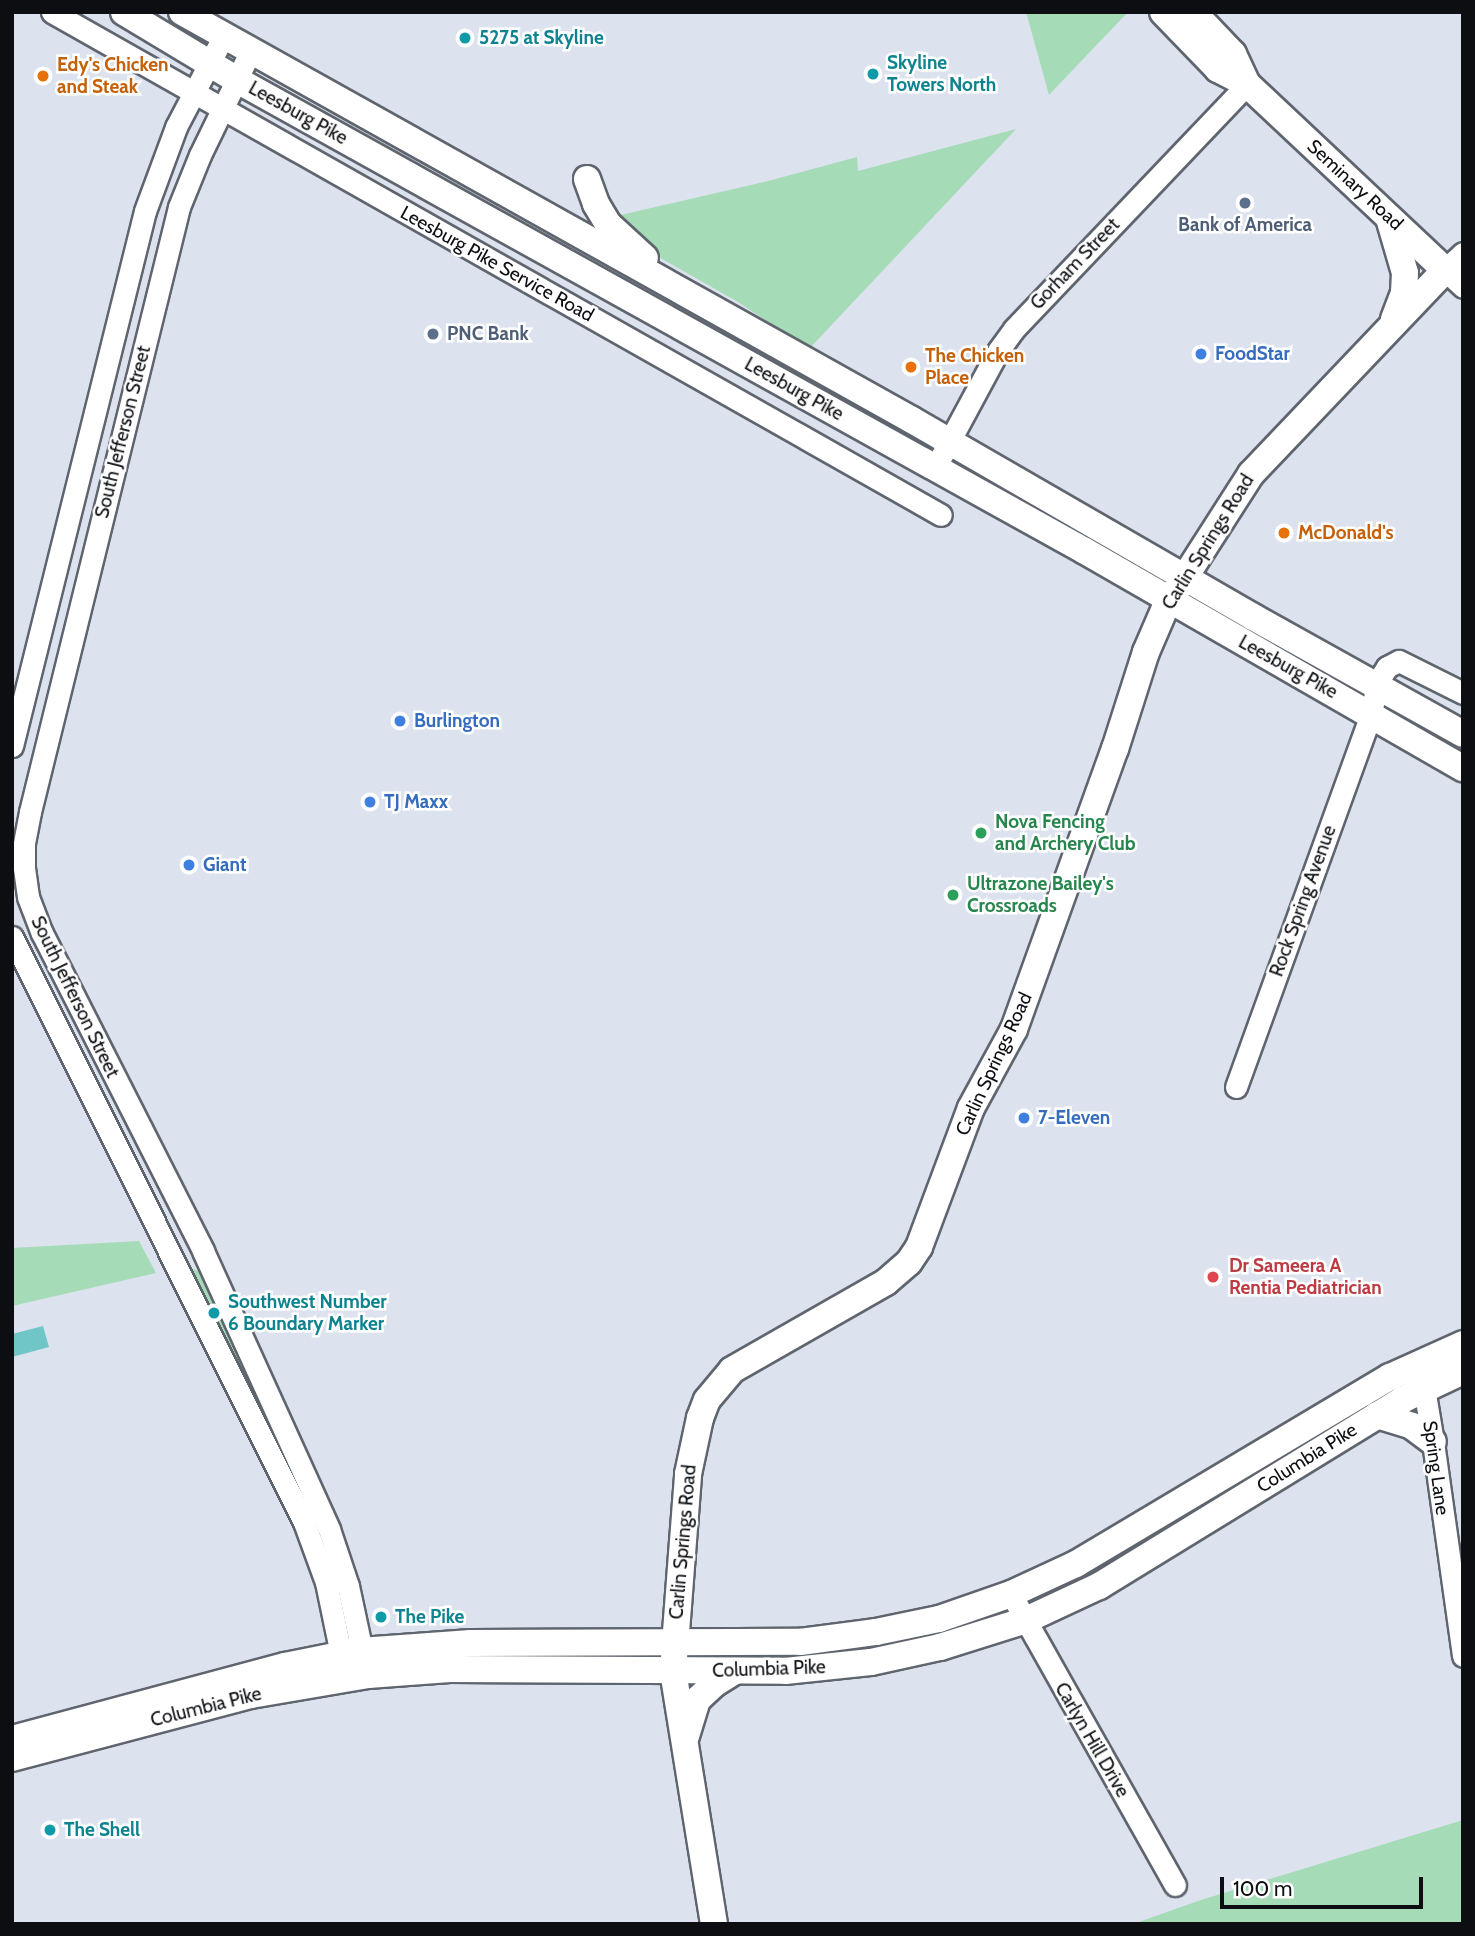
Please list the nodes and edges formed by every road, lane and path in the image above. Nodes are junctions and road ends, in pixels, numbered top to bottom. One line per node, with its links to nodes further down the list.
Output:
1 (52, 12): 11 (street, Leesburg Pike Service Road)
2 (124, 12): 8 (main road, Leesburg Pike)
3 (182, 12): 6 (main road, Leesburg Pike)
4 (1163, 12): 10 (main road, Seminary Road)
5 (1193, 12): 10 (main road, Seminary Road)
6 (224, 35): 7 (main road, Leesburg Pike); 8 (street, South Jefferson Street)
7 (251, 50): 9 (street, South Jefferson Street); 16 (main road, Leesburg Pike)
8 (210, 63): 9 (main road, Leesburg Pike); 11 (street, South Jefferson Street)
9 (237, 80): 12 (street, South Jefferson Street); 19 (main road, Leesburg Pike)
10 (1247, 84): 14 (main road, Seminary Road); 18 (street, Gorham Street)
11 (194, 93): 12 (street, Leesburg Pike Service Road); 27 (street, South Jefferson Street)
12 (222, 109): 20 (street, Leesburg Pike Service Road); 40 (street, South Jefferson Street)
13 (587, 180): 16 (main road)
14 (1388, 216): 15 (main road, Seminary Road); 17 (main road)
15 (1457, 270): 17 (main road, Carlin Springs Road)
16 (688, 296): 18 (main road, Leesburg Pike)
17 (1393, 323): 21 (main road, Carlin Springs Road)
18 (950, 442): 19 (street, Gorham Street); 21 (main road, Leesburg Pike)
19 (935, 468): 22 (main road, Leesburg Pike)
20 (941, 515)
21 (1185, 576): 22 (main road, Carlin Springs Road); 23 (main road, Leesburg Pike)
22 (1170, 599): 25 (main road, Leesburg Pike); 38 (main road, Carlin Springs Road)
23 (1377, 683): 24 (street); 25 (street); 26 (main road, Leesburg Pike)
24 (1463, 693)
25 (1371, 714): 28 (main road, Leesburg Pike); 30 (street, Rock Spring Avenue)
26 (1463, 734)
27 (12, 746)
28 (1463, 768)
29 (12, 937): 40 (street, South Jefferson Street)
30 (1236, 1087)
31 (1463, 1344): 33 (main road, Columbia Pike)
32 (1463, 1371): 33 (main road, Columbia Pike)
33 (1417, 1377): 34 (main road, Columbia Pike); 35 (street, Spring Lane); 36 (main road, Columbia Pike)
34 (1377, 1415): 35 (main road); 37 (main road, Columbia Pike)
35 (1433, 1442): 39 (street, Spring Lane)
36 (1011, 1594): 37 (street, Carlyn Hill Drive); 38 (main road, Columbia Pike)
37 (1026, 1620): 42 (main road, Columbia Pike); 46 (street, Carlyn Hill Drive)
38 (674, 1644): 40 (main road, Columbia Pike); 41 (main road, Carlin Springs Road)
39 (1463, 1656)
40 (353, 1664): 41 (main road, Columbia Pike); 43 (main road, Columbia Pike); 45 (main road, Columbia Pike)
41 (673, 1671): 42 (main road, Columbia Pike); 44 (main road, Carlin Springs Road)
42 (735, 1671): 44 (main road)
43 (12, 1739)
44 (684, 1743): 47 (main road, Carlin Springs Road)
45 (12, 1758)
46 (1175, 1885)
47 (713, 1912)

